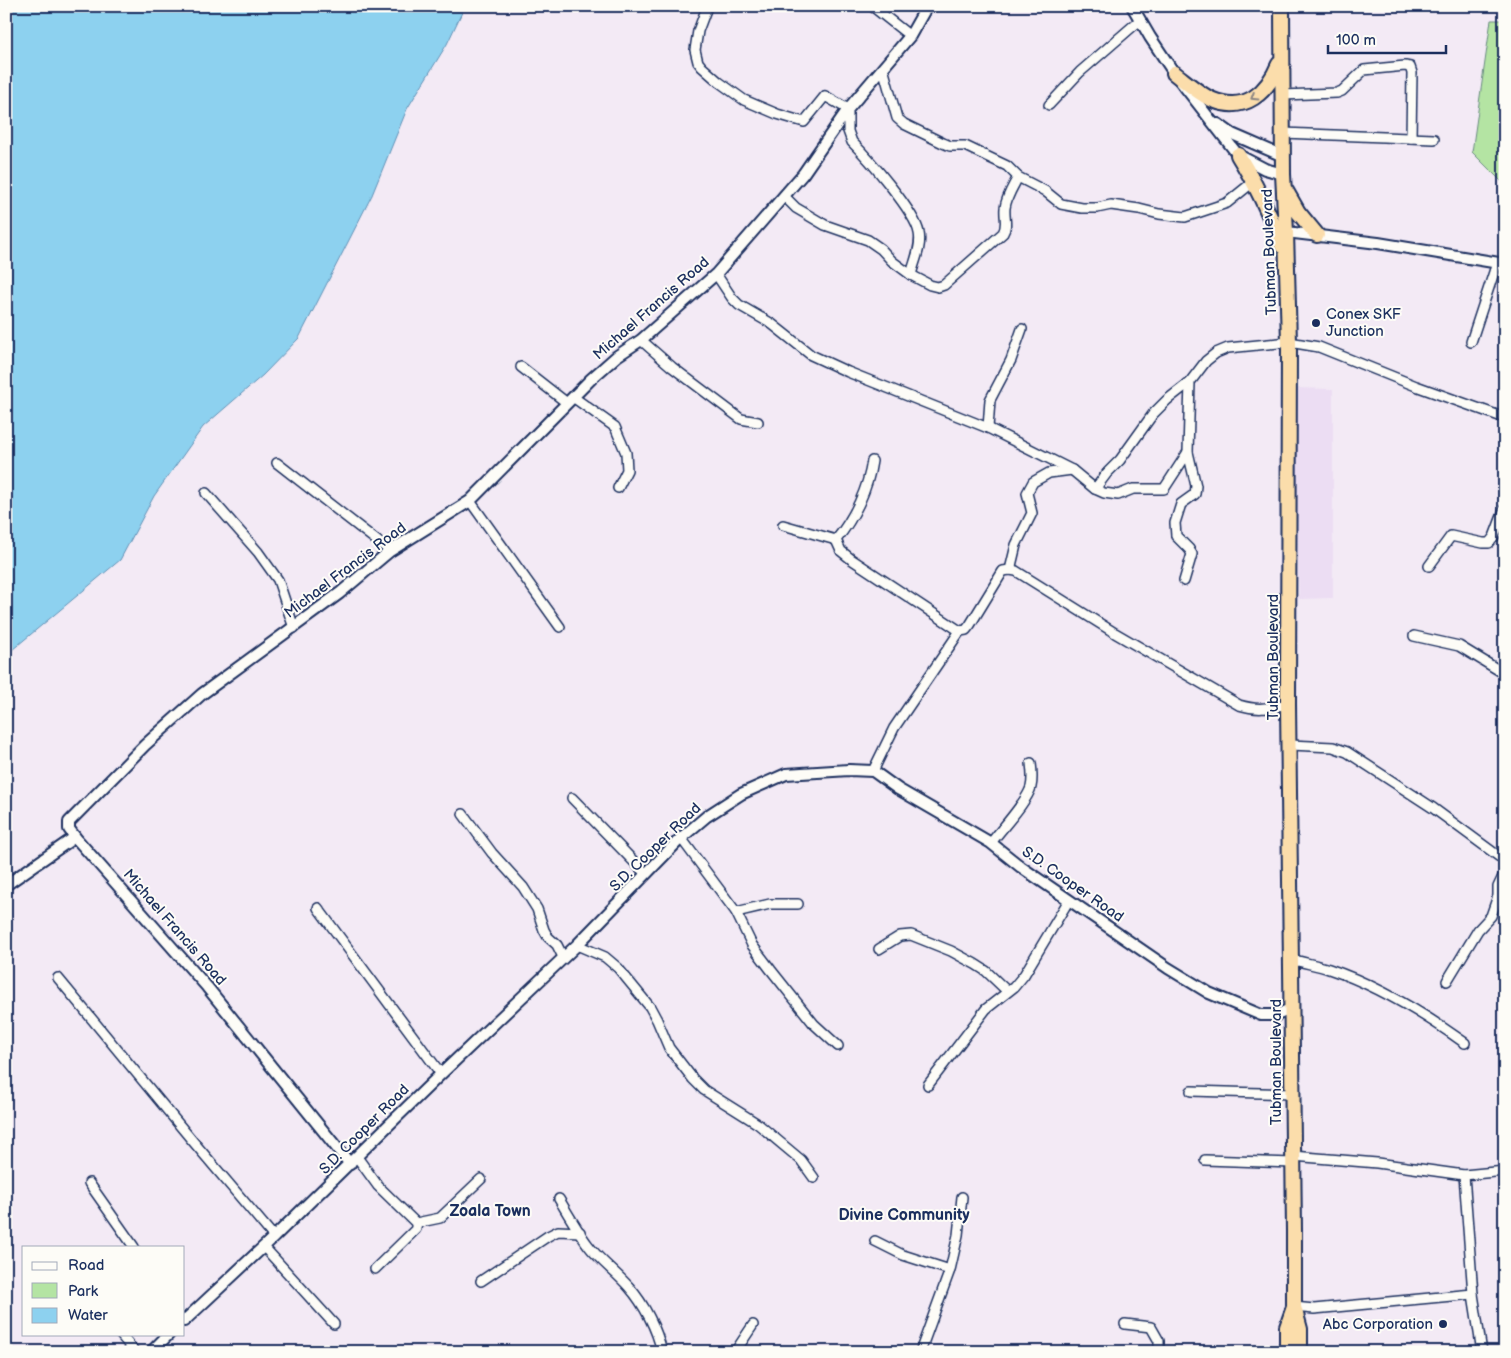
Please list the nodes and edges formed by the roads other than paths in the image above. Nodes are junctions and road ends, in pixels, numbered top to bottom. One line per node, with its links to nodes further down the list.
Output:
1 (872, 6): 7 (street)
2 (927, 6): 7 (street, Michael Francis Road)
3 (1132, 6): 6 (street)
4 (1282, 6): 8 (highway, Tubman Boulevard)
5 (707, 7): 13 (street)
6 (1140, 20): 10 (street); 12 (street)
7 (910, 36): 9 (street, Michael Francis Road)
8 (1282, 59): 10 (highway, one-way to 10); 11 (highway, Tubman Boulevard)
9 (883, 68): 13 (street, Michael Francis Road); 20 (street)
10 (1174, 73): 14 (street)
11 (1282, 95): 15 (highway, Tubman Boulevard); 16 (street)
12 (1049, 106)
13 (848, 109): 23 (street, Michael Francis Road); 29 (street)
14 (1207, 116): 18 (street); 19 (street)
15 (1283, 133): 16 (street); 19 (highway, Tubman Boulevard)
16 (1412, 138): 17 (street)
17 (1434, 139)
18 (1238, 155): 21 (street); 22 (highway)
19 (1283, 156): 21 (highway, Tubman Boulevard)
20 (1018, 177): 22 (street); 29 (street)
21 (1283, 180): 24 (highway, Tubman Boulevard); 25 (highway)
22 (1254, 182): 26 (highway)
23 (784, 196): 28 (street, Michael Francis Road); 29 (street)
24 (1286, 232): 25 (street); 26 (highway, Tubman Boulevard)
25 (1317, 235): 27 (street)
26 (1286, 257): 32 (highway, Tubman Boulevard)
27 (1501, 263): 33 (street)
28 (716, 274): 31 (street, Michael Francis Road); 39 (street)
29 (911, 274)
30 (1022, 329): 39 (street)
31 (641, 340): 36 (street, Michael Francis Road); 38 (street)
32 (1289, 342): 35 (street); 37 (street); 60 (highway, Tubman Boulevard)
33 (1471, 342)
34 (521, 367): 36 (street)
35 (1190, 382): 40 (street); 45 (street)
36 (570, 400): 44 (street); 47 (street, Michael Francis Road)
37 (1505, 418)
38 (758, 422)
39 (988, 428): 43 (street)
40 (1188, 452): 45 (street); 54 (street)
41 (872, 461): 50 (street)
42 (277, 463): 51 (street)
43 (1072, 470): 45 (street); 53 (street)
44 (618, 488)
45 (1094, 489)
46 (206, 493): 56 (street)
47 (470, 501): 51 (street, Michael Francis Road); 55 (street)
48 (1505, 508): 52 (street)
49 (784, 525): 50 (street)
50 (836, 540): 57 (street)
51 (390, 551): 56 (street, Michael Francis Road)
52 (1429, 566)
53 (1010, 570): 57 (street); 60 (street)
54 (1184, 581)
55 (560, 627)
56 (294, 628): 66 (street, Michael Francis Road)
57 (960, 631): 63 (street)
58 (1414, 636): 59 (street)
59 (1503, 669)
60 (1288, 704): 61 (highway, Tubman Boulevard)
61 (1290, 745): 69 (street); 80 (highway, Tubman Boulevard)
62 (1031, 763): 68 (street)
63 (873, 771): 67 (street, S.D. Cooper Road); 68 (street, S.D. Cooper Road)
64 (572, 798): 71 (street)
65 (463, 814): 79 (street)
66 (74, 837): 72 (street); 92 (street, Michael Francis Road)
67 (681, 838): 71 (street, S.D. Cooper Road); 76 (street)
68 (991, 843): 73 (street, S.D. Cooper Road)
69 (1505, 861)
70 (1505, 872): 82 (street)
71 (646, 874): 77 (street, S.D. Cooper Road)
72 (6, 885)
73 (1069, 900): 83 (street); 84 (street, S.D. Cooper Road)
74 (798, 904): 76 (street)
75 (318, 908): 87 (street)
76 (736, 912): 86 (street)
77 (577, 945): 79 (street, S.D. Cooper Road); 96 (street)
78 (879, 949): 83 (street)
79 (563, 957): 87 (street, S.D. Cooper Road)
80 (1291, 960): 84 (highway, Tubman Boulevard); 85 (street)
81 (58, 978): 103 (street)
82 (1447, 982)
83 (1007, 991): 88 (street)
84 (1292, 1008): 90 (highway, Tubman Boulevard)
85 (1464, 1042)
86 (838, 1046)
87 (441, 1074): 92 (street, S.D. Cooper Road)
88 (928, 1085)
89 (1190, 1091): 90 (street)
90 (1293, 1094): 91 (highway, Tubman Boulevard)
91 (1293, 1159): 93 (street); 95 (street); 111 (highway, Tubman Boulevard)
92 (353, 1160): 101 (street); 103 (street, S.D. Cooper Road)
93 (1205, 1160)
94 (1505, 1171): 95 (street)
95 (1464, 1175): 110 (street)
96 (814, 1178)
97 (481, 1179): 101 (street)
98 (89, 1184): 105 (street)
99 (962, 1197): 108 (street)
100 (558, 1199): 102 (street)
101 (416, 1223): 107 (street)
102 (580, 1232): 109 (street); 120 (street)
103 (274, 1237): 106 (street, S.D. Cooper Road)
104 (875, 1241): 108 (street)
105 (133, 1246)
106 (264, 1247): 112 (street, S.D. Cooper Road); 113 (street)
107 (375, 1269)
108 (950, 1270): 122 (street)
109 (481, 1282)
110 (1473, 1294): 111 (street); 126 (street)
111 (1294, 1307): 124 (highway, Tubman Boulevard); 125 (highway, Tubman Boulevard)
112 (185, 1318)
113 (334, 1324)
114 (1125, 1324): 123 (street)
115 (752, 1326): 121 (street)
116 (122, 1336): 118 (street)
117 (167, 1336): 119 (street)
118 (135, 1352)
119 (150, 1352)
120 (662, 1352)
121 (735, 1352)
122 (920, 1352)
123 (1159, 1352)
124 (1286, 1352)
125 (1300, 1352)
126 (1482, 1352)

